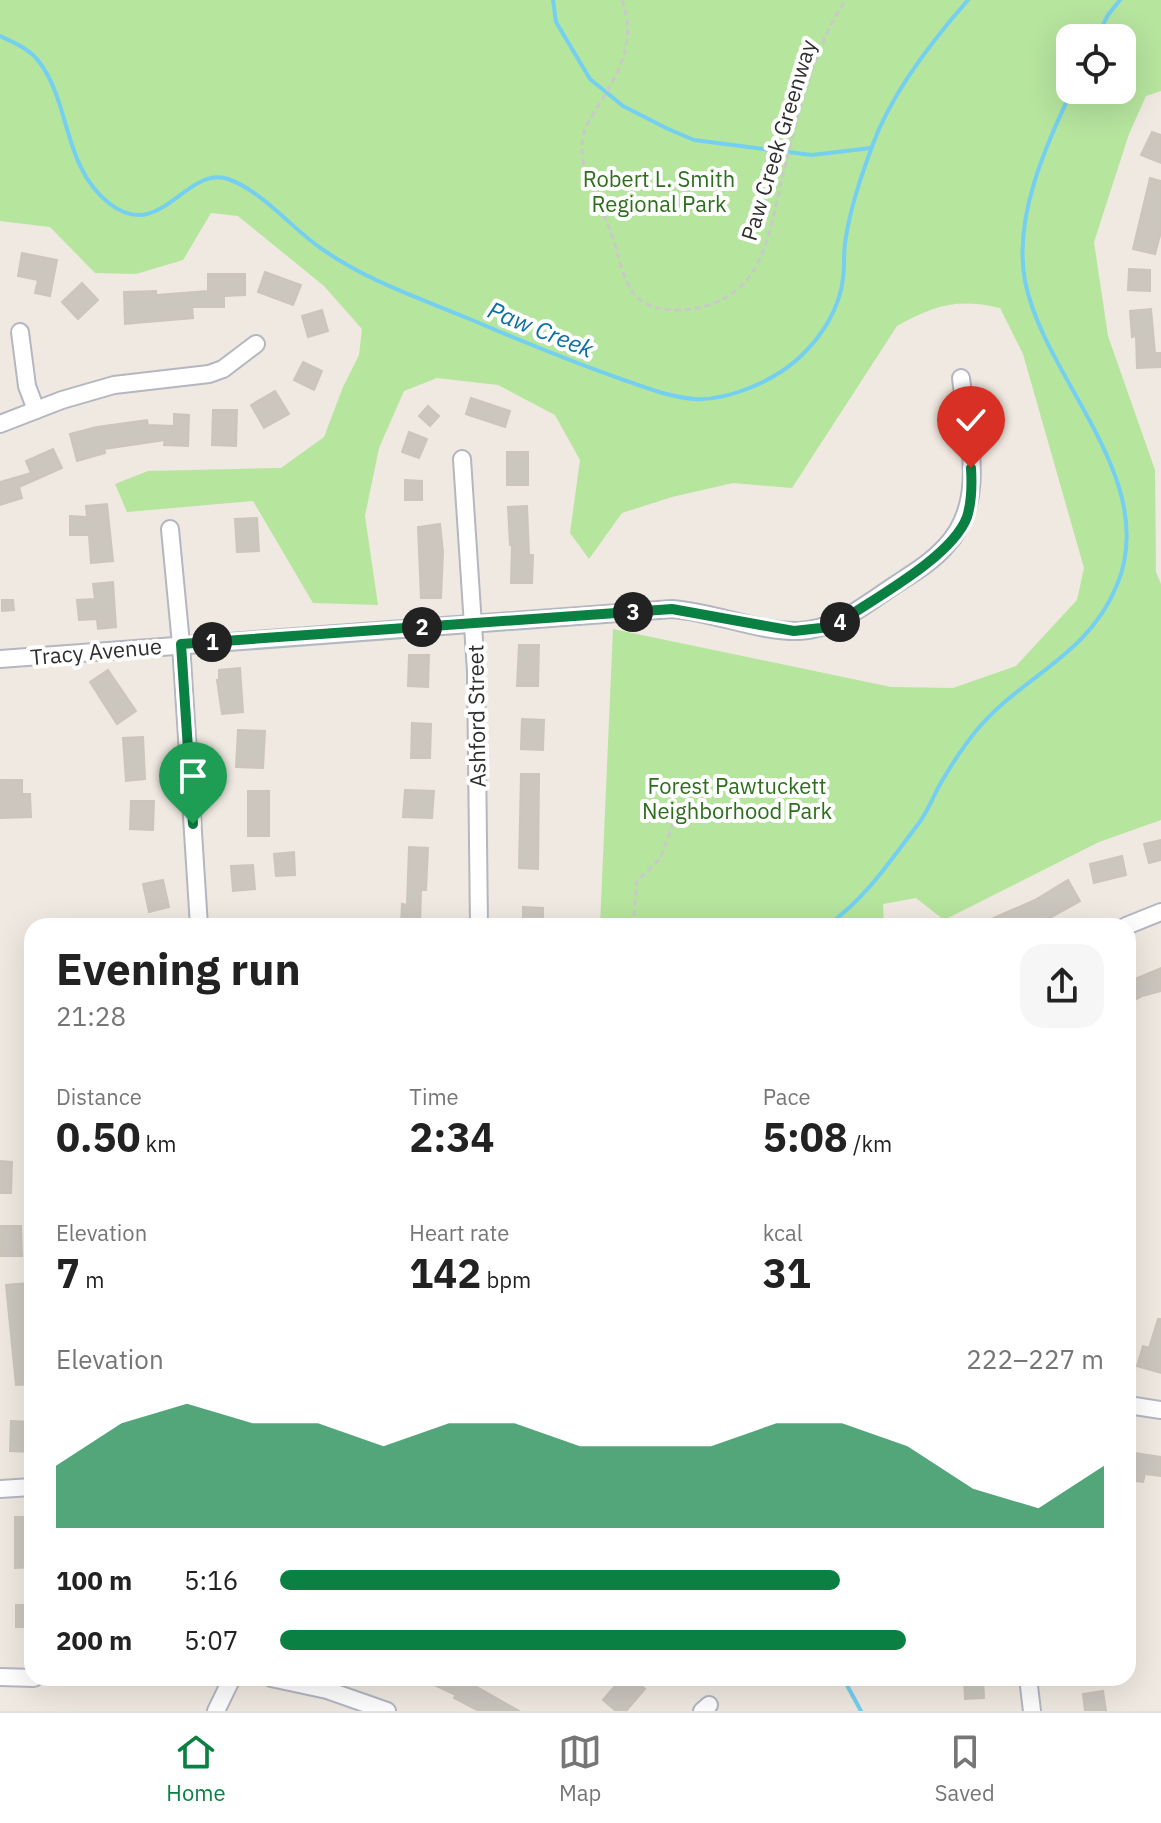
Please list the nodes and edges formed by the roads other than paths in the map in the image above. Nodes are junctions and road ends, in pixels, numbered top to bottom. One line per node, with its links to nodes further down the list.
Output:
1 (20, 332): 4 (street)
2 (256, 344): 4 (street)
3 (961, 378): 8 (street, Tracy Avenue)
4 (36, 410): 5 (street)
5 (0, 424)
6 (462, 459): 8 (street, Ashford Street)
7 (170, 529): 9 (street)
8 (474, 623): 9 (street, Tracy Avenue); 13 (street, Ashford Street)
9 (181, 644): 10 (street, Tracy Avenue); 12 (street)
10 (0, 659)
11 (1161, 912): 14 (street)
12 (198, 918)
13 (479, 918)
14 (1136, 922)
15 (1136, 1406): 16 (street)
16 (1161, 1410)
17 (24, 1488): 18 (street)
18 (0, 1489)
19 (0, 1677): 20 (street)
20 (24, 1678)
21 (228, 1686): 24 (street)
22 (308, 1686): 25 (street)
23 (1029, 1686): 26 (street)
24 (216, 1711)
25 (387, 1711)
26 (1032, 1711)

